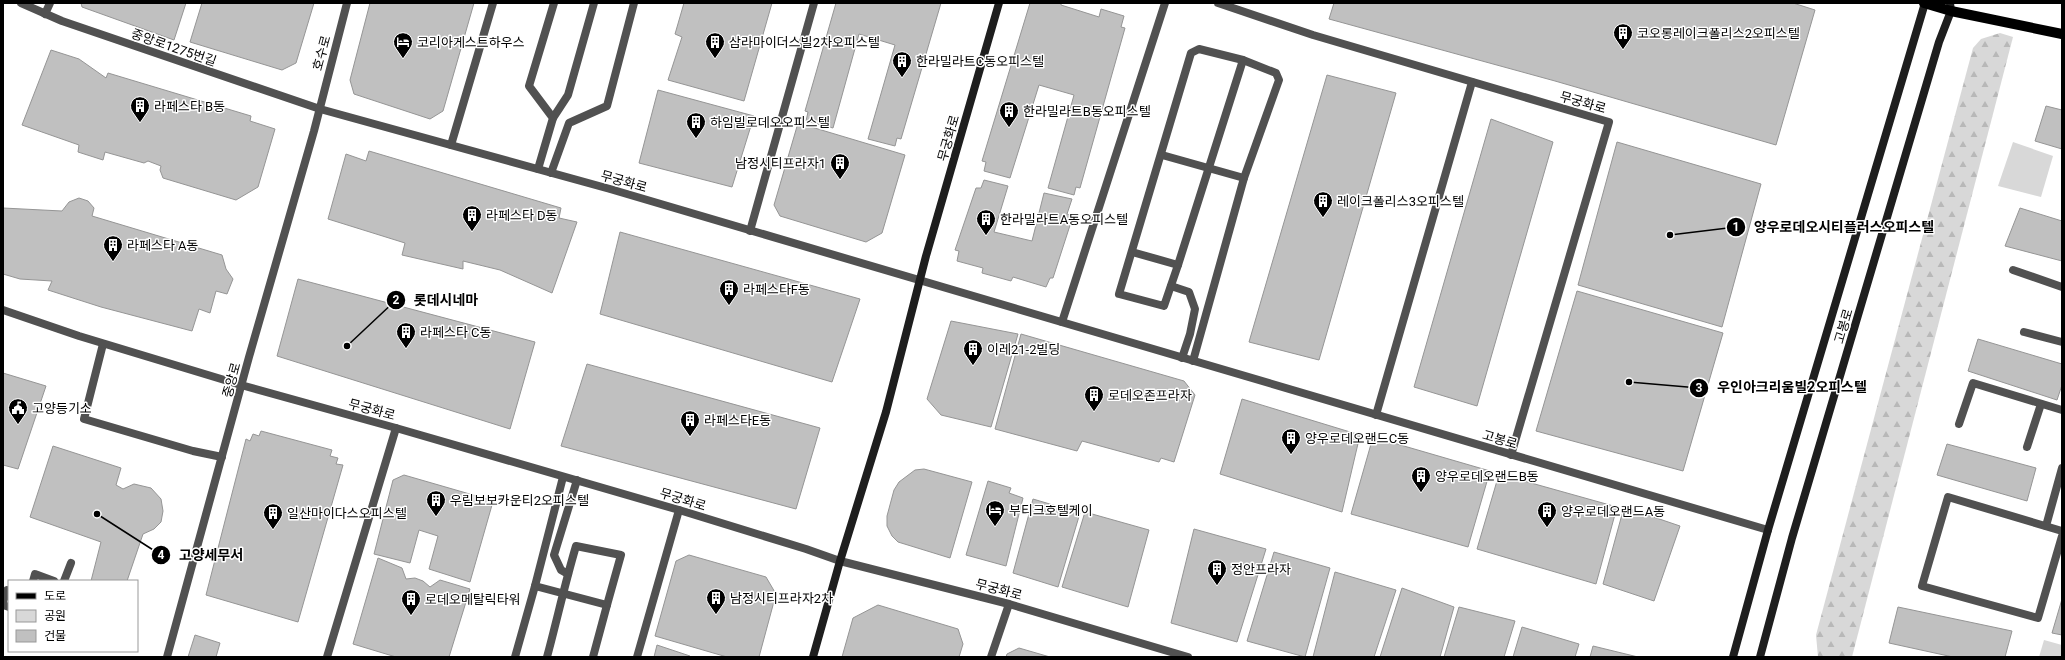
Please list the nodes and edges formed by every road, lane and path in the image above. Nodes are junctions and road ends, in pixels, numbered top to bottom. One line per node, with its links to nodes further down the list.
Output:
1 (21, 3): 14 (street, 중앙로1275번길)
2 (50, 3): 14 (street)
3 (347, 3): 18 (street, 호수로)
4 (493, 3): 20 (street)
5 (554, 3): 19 (street)
6 (594, 3): 19 (street)
7 (633, 3): 24 (street)
8 (814, 3): 26 (street)
9 (1000, 3): 30 (main road, 무궁화로)
10 (1165, 3): 34 (street)
11 (1218, 3): 17 (street, 무궁화로)
12 (1924, 3): 13 (main road); 55 (main road, 고봉로)
13 (1950, 7): 15 (main road); 80 (main road, 고봉로)
14 (45, 14): 18 (street, 중앙로1275번길)
15 (2062, 34)
16 (1243, 60): 21 (street); 22 (street); 25 (street)
17 (1472, 82): 44 (street); 48 (street, 무궁화로)
18 (320, 109): 20 (street, 무궁화로); 41 (street, 중앙로)
19 (553, 118): 23 (street)
20 (451, 145): 23 (street, 무궁화로)
21 (1162, 155): 22 (street); 27 (street)
22 (1208, 167): 25 (street); 28 (street)
23 (538, 169): 24 (street, 무궁화로)
24 (551, 173): 26 (street, 무궁화로)
25 (1244, 178): 39 (street)
26 (750, 231): 30 (street, 무궁화로)
27 (1132, 252): 28 (street); 31 (street)
28 (1178, 265): 31 (street)
29 (2013, 270): 32 (street)
30 (920, 280): 34 (street, 무궁화로); 58 (main road, 무궁화로)
31 (1171, 286): 38 (street)
32 (2062, 287)
33 (3, 310): 37 (street)
34 (1062, 322): 38 (street, 무궁화로)
35 (2024, 332): 36 (street)
36 (2061, 339)
37 (103, 344): 41 (street); 49 (street)
38 (1182, 358): 39 (street, 무궁화로)
39 (1193, 361): 40 (street, 무궁화로)
40 (1226, 371): 44 (street, 고봉로)
41 (241, 385): 46 (street, 무궁화로); 49 (street, 중앙로)
42 (2041, 404): 43 (street); 45 (street); 47 (street)
43 (2062, 410)
44 (1376, 415): 48 (street, 고봉로)
45 (1958, 424)
46 (396, 428): 51 (street, 무궁화로); 71 (street)
47 (2027, 446)
48 (1511, 455): 55 (street, 고봉로)
49 (222, 457): 70 (street, 중앙로)
50 (2062, 468): 54 (street)
51 (563, 477): 52 (street, 무궁화로); 64 (street)
52 (576, 480): 53 (street, 무궁화로); 60 (street)
53 (679, 510): 58 (street, 무궁화로); 75 (street)
54 (2046, 526): 56 (street); 57 (street)
55 (1768, 530): 79 (main road, 고봉로)
56 (2062, 531)
57 (2062, 536)
58 (840, 561): 68 (street, 무궁화로); 76 (main road, 무궁화로)
59 (71, 563): 63 (street)
60 (568, 574): 66 (street); 69 (street)
61 (33, 580): 62 (street)
62 (51, 580)
63 (64, 580)
64 (536, 586): 66 (street); 72 (street)
65 (7, 590): 67 (street)
66 (564, 593): 69 (street); 73 (street)
67 (3, 602)
68 (1008, 604): 77 (street); 78 (street, 무궁화로)
69 (607, 605): 74 (street)
70 (167, 657)
71 (327, 657)
72 (515, 657)
73 (547, 657)
74 (593, 657)
75 (637, 657)
76 (813, 657)
77 (991, 657)
78 (1188, 657)
79 (1732, 657)
80 (1760, 657)

